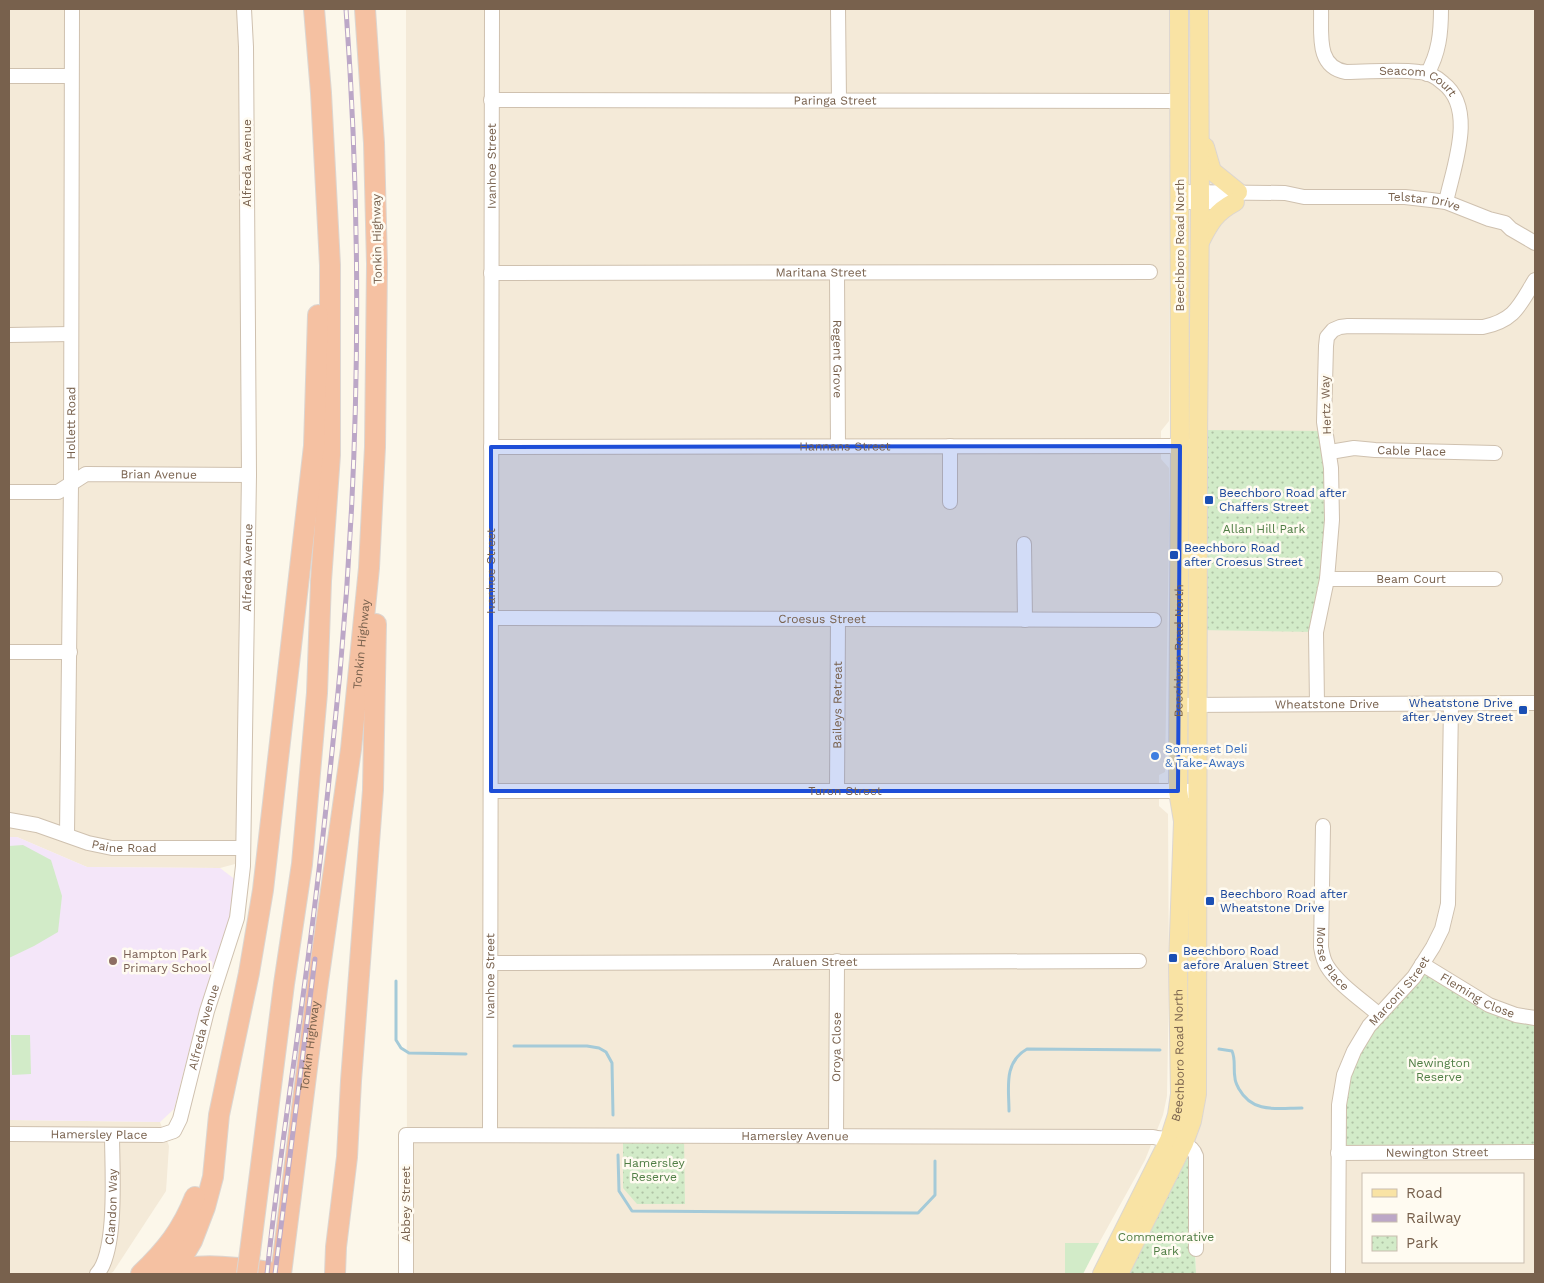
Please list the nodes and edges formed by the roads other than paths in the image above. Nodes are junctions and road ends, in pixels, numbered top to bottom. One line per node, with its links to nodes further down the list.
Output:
1 (72, 9): 13 (street, Hollett Road)
2 (244, 9): 38 (street, Alfreda Avenue)
3 (314, 9): 18 (highway)
4 (365, 9): 31 (highway, Tonkin Highway)
5 (492, 9): 14 (street, Ivanhoe Street)
6 (838, 9): 15 (street)
7 (1179, 9): 16 (main road, Beechboro Road North)
8 (1199, 9): 17 (main road, Beechboro Road North)
9 (1322, 9): 11 (street, Seacom Court)
10 (1441, 9): 11 (street)
11 (1427, 74): 22 (street, Seacom Court)
12 (9, 76): 13 (street)
13 (71, 76): 29 (street, Hollett Road)
14 (491, 100): 15 (street, Paringa Street); 25 (street, Ivanhoe Street)
15 (839, 100): 16 (street, Paringa Street)
16 (1179, 101): 19 (main road, Beechboro Road North)
17 (1200, 122): 20 (main road, Beechboro Road North); 21 (main road)
18 (323, 133): 77 (highway); 85 (highway, bridge)
19 (1180, 197): 20 (street, Telstar Drive); 34 (main road, Beechboro Road North)
20 (1200, 197): 21 (street, Telstar Drive); 24 (main road, Beechboro Road North)
21 (1236, 197): 22 (street, Telstar Drive); 24 (main road)
22 (1446, 202): 23 (street, Telstar Drive)
23 (1535, 243)
24 (1199, 244): 34 (main road, Beechboro Road North)
25 (491, 272): 27 (street, Maritana Street); 35 (street, Ivanhoe Street)
26 (1150, 272): 27 (street, Maritana Street)
27 (837, 273): 32 (street, Regent Grove)
28 (1535, 280): 36 (street, Hertz Way)
29 (71, 334): 30 (street); 39 (street, Hollett Road)
30 (9, 335)
31 (375, 446): 86 (highway, Tonkin Highway); 87 (highway)
32 (838, 446): 33 (street, Hannans Street); 35 (street, Hannans Street)
33 (950, 446): 34 (street, Hannans Street); 41 (street)
34 (1189, 446): 54 (main road, Beechboro Road North); 55 (main road, Beechboro Road North)
35 (491, 447): 45 (street, Ivanhoe Street)
36 (1330, 452): 37 (street, Cable Place); 43 (street, Hertz Way)
37 (1495, 453)
38 (249, 475): 39 (street, Brian Avenue); 63 (street, Alfreda Avenue)
39 (71, 484): 40 (street, Brian Avenue); 50 (street, Hollett Road)
40 (9, 492)
41 (950, 502)
42 (1024, 544): 47 (street)
43 (1327, 579): 44 (street, Beam Court); 52 (street, Hertz Way)
44 (1495, 579)
45 (491, 618): 46 (street, Croesus Street); 56 (street, Ivanhoe Street)
46 (838, 619): 47 (street, Croesus Street); 57 (street, Baileys Retreat)
47 (1024, 620): 48 (street, Croesus Street)
48 (1154, 620)
49 (9, 652): 50 (street)
50 (70, 652): 62 (street, Hollett Road)
51 (1535, 703): 53 (street, Wheatstone Drive)
52 (1317, 704): 53 (street, Wheatstone Drive); 55 (street, Wheatstone Drive)
53 (1451, 704): 67 (street, Marconi Street)
54 (1179, 705): 55 (street, Wheatstone Drive); 58 (main road, Beechboro Road North)
55 (1197, 705): 59 (main road, Beechboro Road North)
56 (491, 791): 57 (street, Turon Street); 66 (street, Ivanhoe Street)
57 (837, 791): 58 (street, Turon Street)
58 (1178, 791): 59 (street, Turon Street); 76 (main road, Beechboro Road North)
59 (1198, 791): 76 (main road, Beechboro Road North)
60 (9, 820): 62 (street, Paine Road)
61 (1323, 826): 68 (street, Morse Place)
62 (66, 836): 63 (street, Paine Road)
63 (243, 848): 70 (street, Alfreda Avenue)
64 (1139, 960): 65 (street, Araluen Street)
65 (837, 961): 66 (street, Araluen Street); 75 (street, Oroya Close)
66 (490, 963): 74 (street, Ivanhoe Street)
67 (1422, 964): 68 (street, Marconi Street); 69 (street, Fleming Close)
68 (1378, 1014): 79 (street, Marconi Street)
69 (1535, 1018)
70 (180, 1119): 72 (street, Hamersley Place)
71 (9, 1134): 72 (street, Hamersley Place)
72 (112, 1135): 83 (street, Clandon Way)
73 (406, 1135): 74 (street, Hamersley Avenue); 88 (street, Abbey Street)
74 (490, 1135): 75 (street, Hamersley Avenue)
75 (836, 1135): 76 (street, Hamersley Avenue)
76 (1176, 1142): 80 (street); 81 (main road, Beechboro Road North); 89 (main road, Beechboro Road North)
77 (216, 1146): 82 (highway); 84 (highway)
78 (1535, 1152): 79 (street, Newington Street)
79 (1338, 1153): 90 (street, Marconi Street)
80 (1196, 1248)
81 (1122, 1271)
82 (164, 1273): 86 (highway)
83 (97, 1274)
84 (141, 1274)
85 (247, 1274)
86 (280, 1274)
87 (335, 1274)
88 (406, 1274)
89 (1102, 1274)
90 (1338, 1274)

